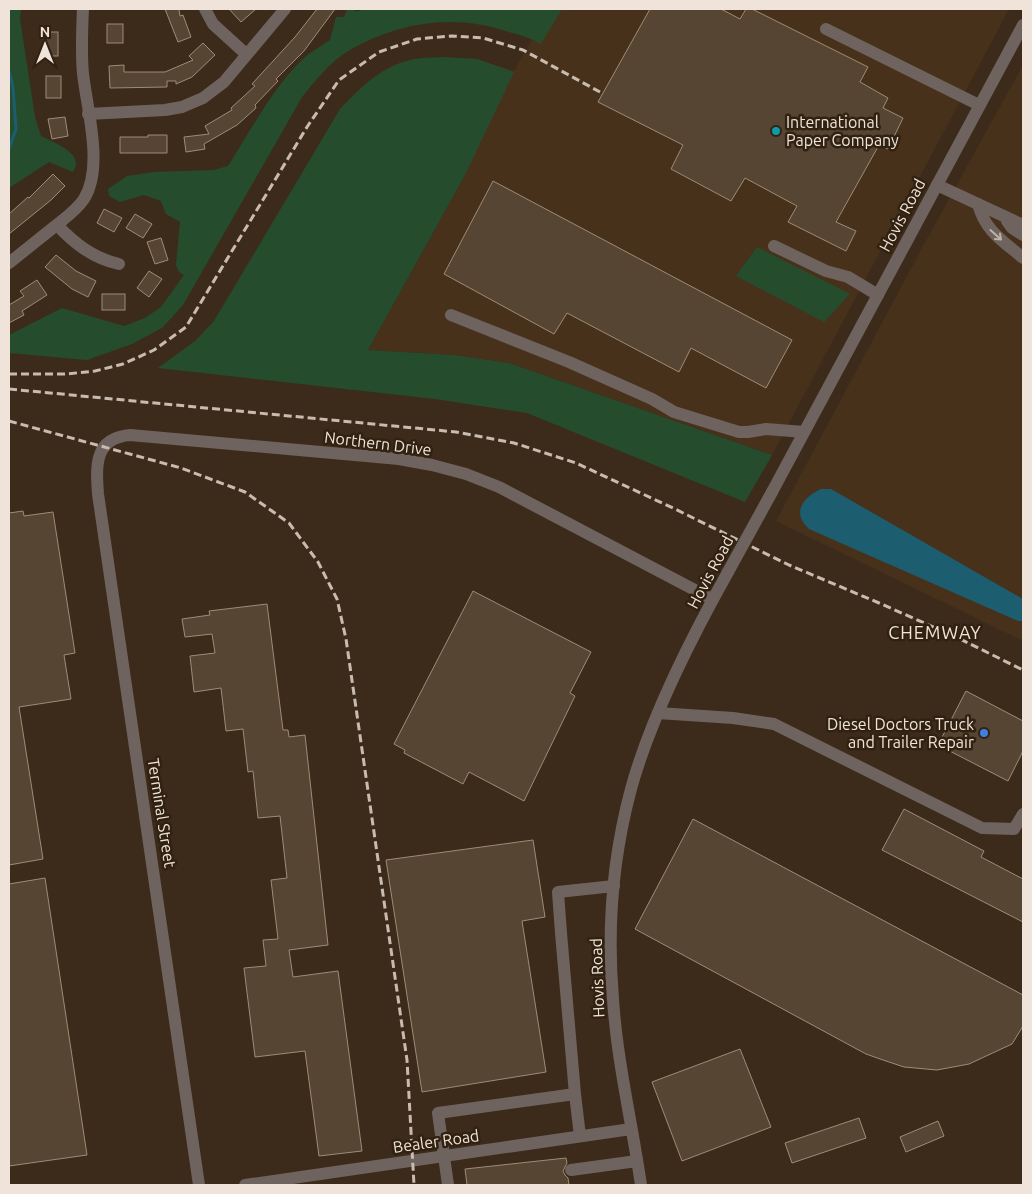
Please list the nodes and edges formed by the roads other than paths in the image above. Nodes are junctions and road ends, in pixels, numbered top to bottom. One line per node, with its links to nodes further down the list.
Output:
1 (83, 9): 8 (street)
2 (205, 9): 6 (street)
3 (285, 9): 6 (street)
4 (1023, 25): 7 (street, Hovis Road)
5 (826, 29): 7 (street)
6 (246, 54): 8 (street)
7 (979, 105): 9 (street, Hovis Road)
8 (88, 114): 12 (street)
9 (937, 185): 10 (street); 19 (street, Hovis Road)
10 (978, 204): 11 (street); 16 (street, one-way to 16)
11 (1004, 216): 13 (street); 14 (street)
12 (57, 225): 17 (street); 18 (street)
13 (1023, 225)
14 (1023, 235)
15 (774, 246): 19 (street)
16 (1022, 257)
17 (9, 263)
18 (119, 264)
19 (878, 295): 21 (street, Hovis Road)
20 (452, 315): 21 (street)
21 (804, 432): 23 (street, Hovis Road, bridge)
22 (103, 447): 23 (street, Northern Drive); 34 (street, Terminal Street)
23 (712, 599): 24 (street, Hovis Road)
24 (658, 713): 25 (street); 26 (street, Hovis Road)
25 (1023, 814)
26 (614, 886): 27 (street); 28 (street, Hovis Road)
27 (575, 1094): 29 (street); 30 (street)
28 (632, 1129): 29 (street, Bealer Road); 31 (street, Hovis Road)
29 (580, 1136): 30 (street, Bealer Road)
30 (444, 1157): 33 (street, Bealer Road); 36 (street)
31 (637, 1161): 32 (street); 37 (street, Hovis Road)
32 (572, 1170)
33 (323, 1180): 35 (street, Bealer Road)
34 (199, 1185)
35 (245, 1185)
36 (448, 1185)
37 (641, 1185)

